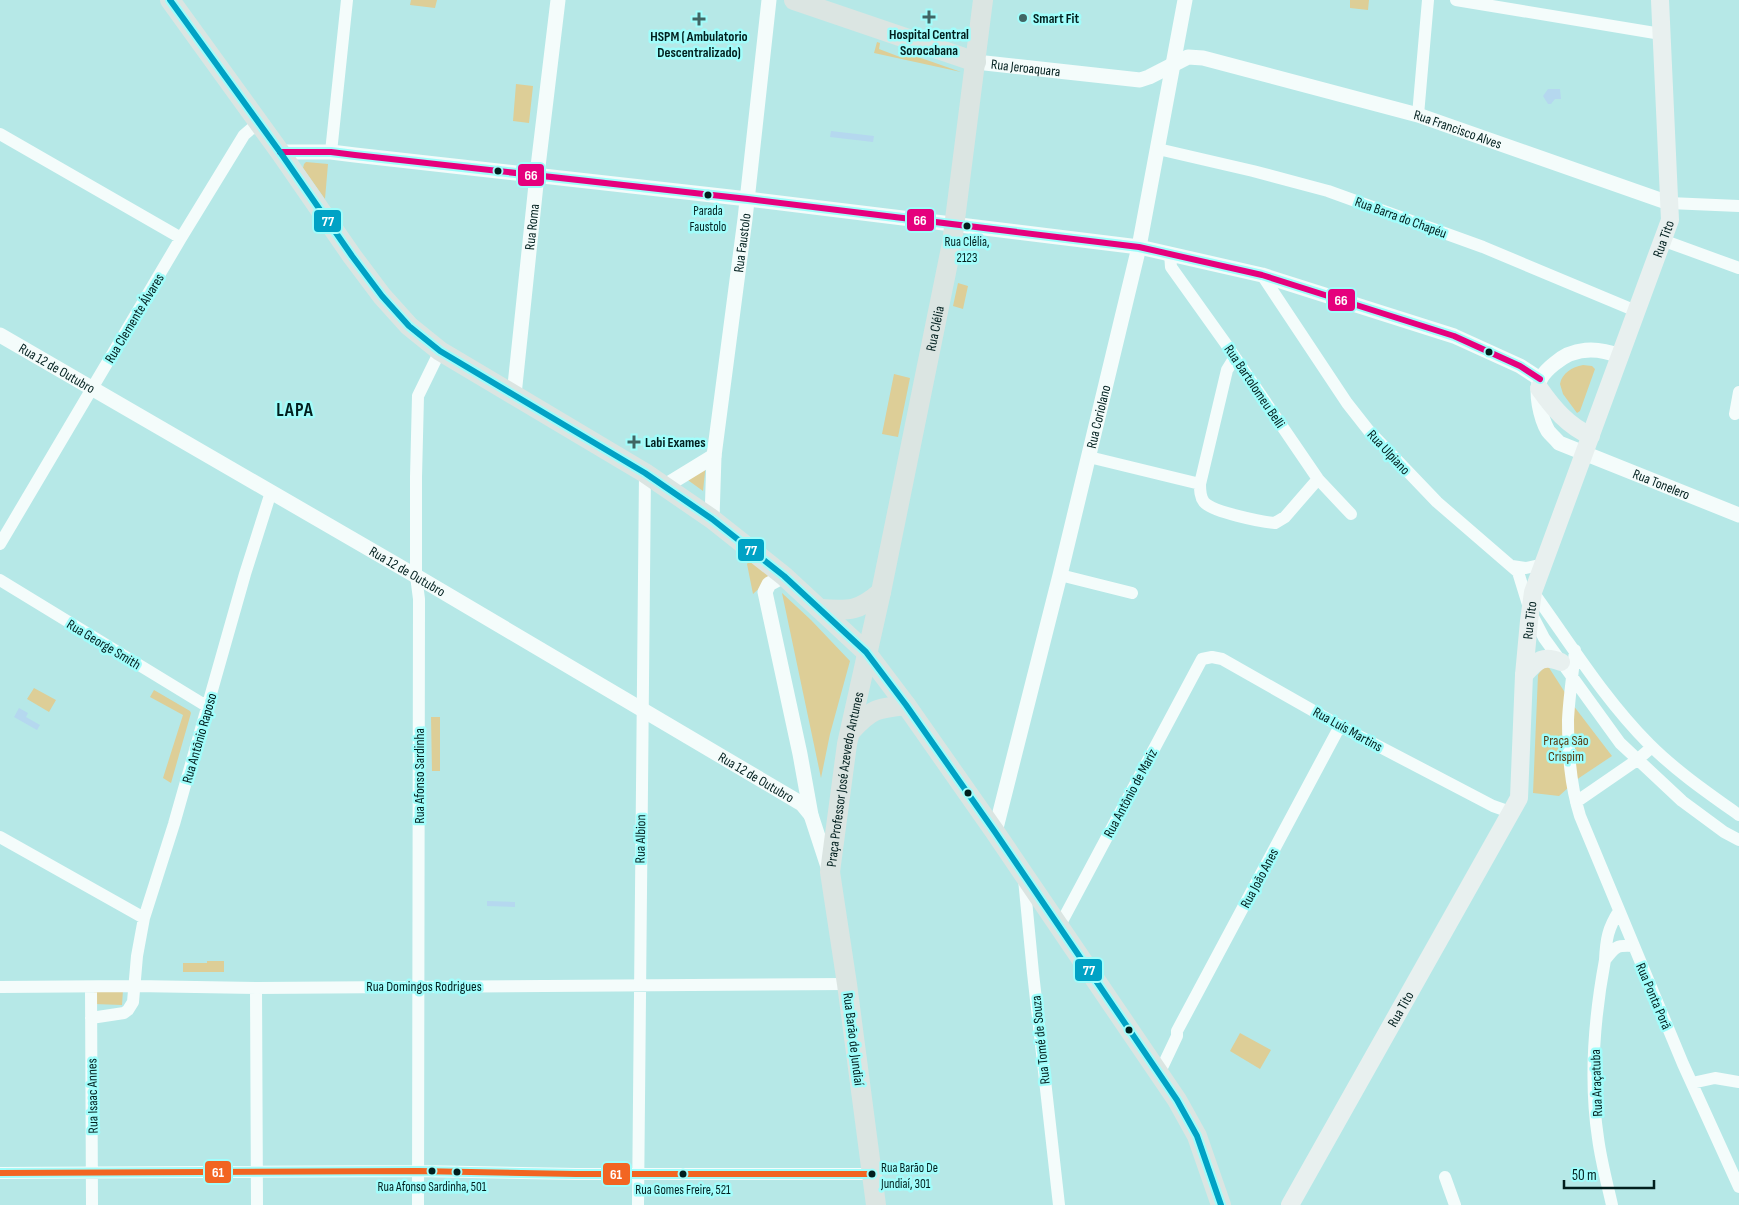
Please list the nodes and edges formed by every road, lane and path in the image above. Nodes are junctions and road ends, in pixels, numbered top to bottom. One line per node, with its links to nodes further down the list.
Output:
1 (170, 0): 15 (main road)
2 (347, 0): 19 (street)
3 (558, 0): 20 (street, Rua Roma)
4 (769, 0): 21 (street, Rua Faustolo)
5 (794, 0): 12 (main road, Rua Jeroaquara)
6 (983, 0): 12 (main road, Rua Clélia)
7 (1185, 0): 13 (street, Rua Coriolano)
8 (1428, 0): 14 (street)
9 (1456, 0): 11 (street)
10 (1660, 0): 11 (main road, Rua Tito)
11 (1661, 34): 22 (main road, Rua Tito)
12 (976, 62): 13 (street, Rua Jeroaquara); 24 (main road, Rua Clélia)
13 (1174, 65): 14 (street, Rua Francisco Alves); 17 (street, Rua Coriolano)
14 (1418, 115): 22 (street, Rua Francisco Alves)
15 (262, 126): 18 (main road); 25 (street, Rua Clemente Álvares)
16 (0, 134): 25 (street)
17 (1158, 149): 27 (street, Rua Coriolano); 31 (street, Rua Barra do Chapéu)
18 (280, 152): 19 (street); 33 (main road)
19 (331, 152): 20 (street)
20 (537, 175): 21 (street); 39 (street, Rua Roma)
21 (748, 199): 24 (street); 43 (street, Rua Faustolo)
22 (1669, 203): 23 (street, Rua Francisco Alves); 26 (main road, Rua Tito)
23 (1739, 206)
24 (954, 225): 27 (street); 60 (main road, Rua Clélia)
25 (181, 238): 37 (street, Rua Clemente Álvares)
26 (1662, 240): 29 (street); 31 (main road, Rua Tito)
27 (1139, 247): 28 (street); 44 (street, Rua Coriolano)
28 (1170, 253): 30 (street); 35 (street, Rua Bartolomeu Belli)
29 (1739, 268)
30 (1262, 275): 36 (street); 55 (street, Rua Ulpiano)
31 (1636, 312): 34 (main road, Rua Tito)
32 (0, 335): 37 (street, Rua 12 de Outubro)
33 (440, 352): 39 (main road); 57 (street, Rua Afonso Sardinha)
34 (1620, 356): 36 (street); 41 (main road, Rua Tito)
35 (1235, 357): 46 (street, Rua Bartolomeu Belli); 47 (street)
36 (1540, 383): 41 (main road); 42 (street, Rua Tonelero)
37 (93, 388): 49 (street, Rua 12 de Outubro); 53 (street, Rua Clemente Álvares)
38 (1739, 392): 40 (street)
39 (514, 394): 45 (main road)
40 (1735, 414)
41 (1591, 436): 42 (main road, Rua Tito)
42 (1584, 453): 51 (street, Rua Tonelero); 54 (main road, Rua Tito)
43 (714, 456): 48 (street); 52 (street, Rua Faustolo)
44 (1089, 456): 47 (street); 56 (street, Rua Coriolano)
45 (645, 473): 48 (main road); 72 (street, Rua Albion)
46 (1318, 479): 47 (street); 50 (street, Rua Bartolomeu Belli)
47 (1200, 484)
48 (665, 486): 52 (main road)
49 (271, 492): 57 (street, Rua 12 de Outubro); 71 (street, Rua Antônio Raposo)
50 (1351, 514)
51 (1739, 515)
52 (712, 519): 58 (main road)
53 (0, 544)
54 (1544, 564): 55 (street); 61 (main road, Rua Tito)
55 (1512, 566): 64 (street, Rua Ulpiano)
56 (1060, 575): 62 (street); 83 (street, Rua Coriolano)
57 (416, 576): 72 (street, Rua 12 de Outubro); 96 (street, Rua Afonso Sardinha)
58 (784, 576): 63 (main road); 80 (street, Praça Professor José Azevedo Antunes)
59 (0, 580): 71 (street, Rua George Smith)
60 (881, 592): 63 (main road); 65 (main road, Rua Clélia)
61 (1533, 592): 64 (main road, Rua Tito); 66 (street)
62 (1132, 593)
63 (821, 610): 65 (main road)
64 (1530, 611): 66 (street); 68 (main road, Rua Tito)
65 (866, 652): 70 (main road); 74 (main road, Praça Professor José Azevedo Antunes)
66 (1568, 656): 68 (main road); 69 (street); 69 (street); 75 (street)
67 (1202, 659): 73 (street, Rua Luís Martins); 91 (street, Rua Antônio de Mariz)
68 (1524, 675): 82 (main road, Rua Tito)
69 (1573, 679): 76 (street); 79 (street)
70 (906, 705): 74 (main road); 83 (main road)
71 (208, 707): 90 (street, Rua Antônio Raposo)
72 (642, 711): 80 (street, Rua 12 de Outubro); 97 (street, Rua Albion)
73 (1340, 726): 82 (street, Rua Luís Martins); 102 (street, Rua João Anes)
74 (851, 731): 87 (main road, Praça Professor José Azevedo Antunes)
75 (1652, 747): 76 (street); 77 (street)
76 (1637, 760): 78 (street); 79 (street)
77 (1696, 784): 78 (street); 81 (street)
78 (1682, 801): 84 (street)
79 (1576, 802): 89 (street, Rua Ponta Porã)
80 (811, 814): 87 (street, Praça Professor José Azevedo Antunes)
81 (1738, 814): 84 (street)
82 (1508, 816): 120 (main road, Rua Tito)
83 (995, 832): 88 (main road)
84 (1724, 832): 86 (street)
85 (0, 836): 90 (street)
86 (1739, 840)
87 (830, 872): 94 (main road, Rua Barão de Jundiaí)
88 (1024, 874): 91 (main road); 118 (street, Rua Tomé de Souza)
89 (1619, 911): 92 (street, Rua Ponta Porã); 93 (street, Rua Araçatuba)
90 (144, 918): 95 (street, Rua Antônio Raposo)
91 (1059, 927): 102 (main road)
92 (1634, 946): 93 (street); 104 (street, Rua Ponta Porã)
93 (1605, 960): 122 (street, Rua Araçatuba)
94 (848, 984): 97 (street, Rua Domingos Rodrigues); 110 (main road, Rua Barão de Jundiaí)
95 (135, 986): 99 (street, Rua Domingos Rodrigues); 100 (street, Rua Domingos Rodrigues); 101 (street, Rua Antônio Raposo)
96 (418, 986): 97 (street, Rua Domingos Rodrigues); 100 (street, Rua Domingos Rodrigues); 105 (street, Rua Afonso Sardinha)
97 (639, 986): 109 (street, Rua Albion)
98 (0, 987): 99 (street, Rua Domingos Rodrigues)
99 (90, 987): 101 (street, Rua Isaac Annes)
100 (256, 988): 106 (street)
101 (91, 1018): 108 (street, Rua Isaac Annes)
102 (1156, 1069): 119 (main road)
103 (1739, 1082): 104 (street)
104 (1692, 1083): 112 (street, Rua Ponta Porã)
105 (418, 1171): 106 (street); 109 (street); 115 (street, Rua Afonso Sardinha)
106 (257, 1172): 108 (street); 114 (street)
107 (0, 1173): 108 (street)
108 (93, 1173): 113 (street, Rua Isaac Annes)
109 (638, 1174): 110 (street); 116 (street, Rua Albion)
110 (872, 1174): 117 (main road, Rua Barão de Jundiaí)
111 (1446, 1177): 121 (street)
112 (1739, 1186)
113 (92, 1205)
114 (257, 1205)
115 (418, 1205)
116 (638, 1205)
117 (876, 1205)
118 (1058, 1205)
119 (1221, 1205)
120 (1290, 1205)
121 (1454, 1205)
122 (1612, 1205)

